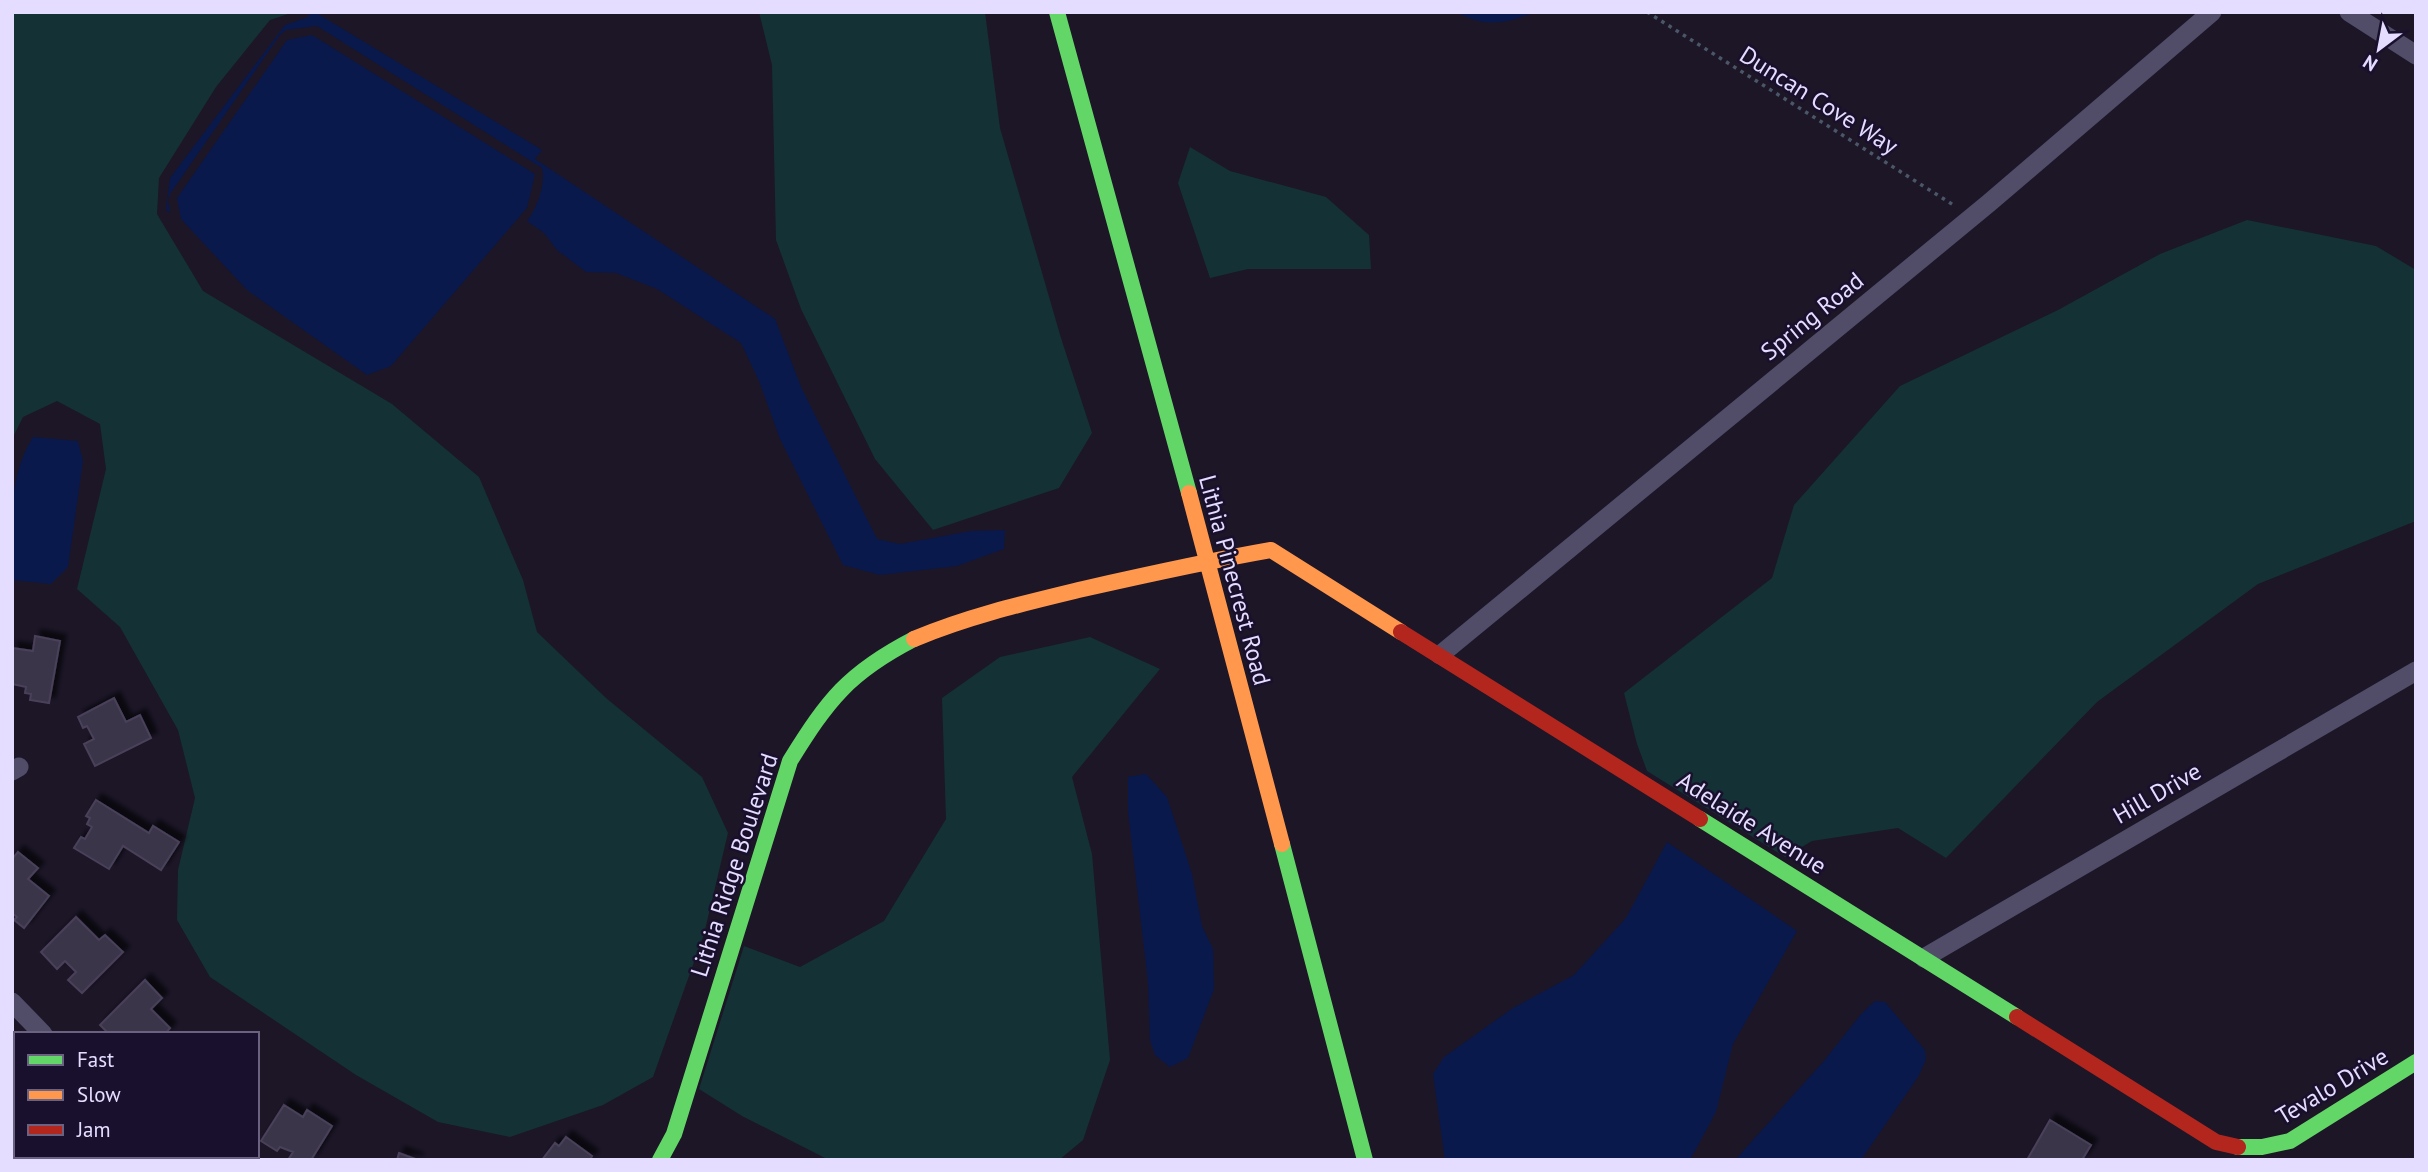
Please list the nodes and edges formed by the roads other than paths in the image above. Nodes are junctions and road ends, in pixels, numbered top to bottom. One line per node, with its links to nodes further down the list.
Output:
1 (1057, 12): 5 (street, Lithia Pinecrest Road)
2 (2212, 12): 6 (street, Spring Road)
3 (2349, 12): 4 (street)
4 (2416, 55)
5 (1207, 560): 6 (street, Adelaide Avenue); 13 (street, Lithia Ridge Boulevard); 14 (street, Lithia Pinecrest Road)
6 (1440, 655): 8 (street, Adelaide Avenue)
7 (2416, 671): 8 (street, Hill Drive)
8 (1923, 957): 12 (street, Adelaide Avenue)
9 (12, 1002): 10 (street)
10 (41, 1032)
11 (2416, 1062): 12 (street, Tevalo Drive)
12 (2270, 1147)
13 (660, 1160)
14 (1365, 1160)

